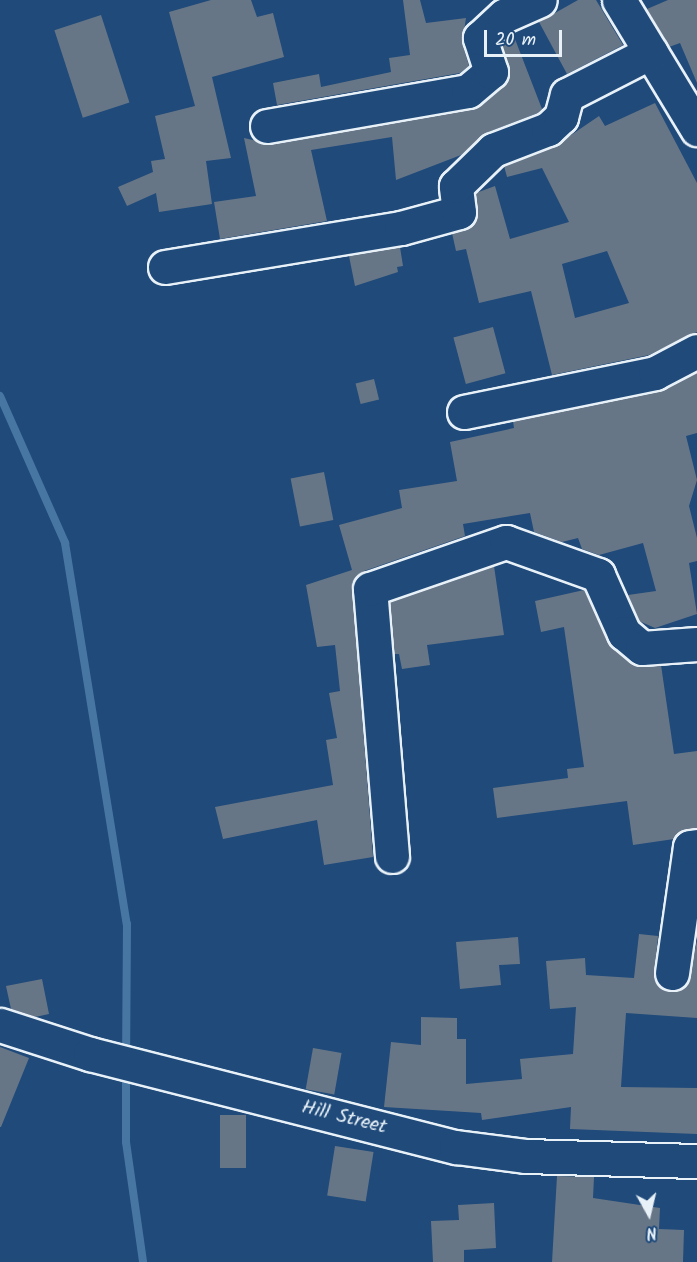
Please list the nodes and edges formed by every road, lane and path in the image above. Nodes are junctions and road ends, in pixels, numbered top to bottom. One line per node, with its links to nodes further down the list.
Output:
1 (540, 0): 5 (street)
2 (619, 0): 3 (street)
3 (651, 51): 4 (street); 6 (street)
4 (692, 109)
5 (267, 126)
6 (165, 267)
7 (697, 351): 8 (street)
8 (464, 412)
9 (697, 644): 11 (street)
10 (697, 846): 12 (street)
11 (392, 856)
12 (672, 973)
13 (0, 1025): 14 (street, Hill Street)
14 (697, 1161)

